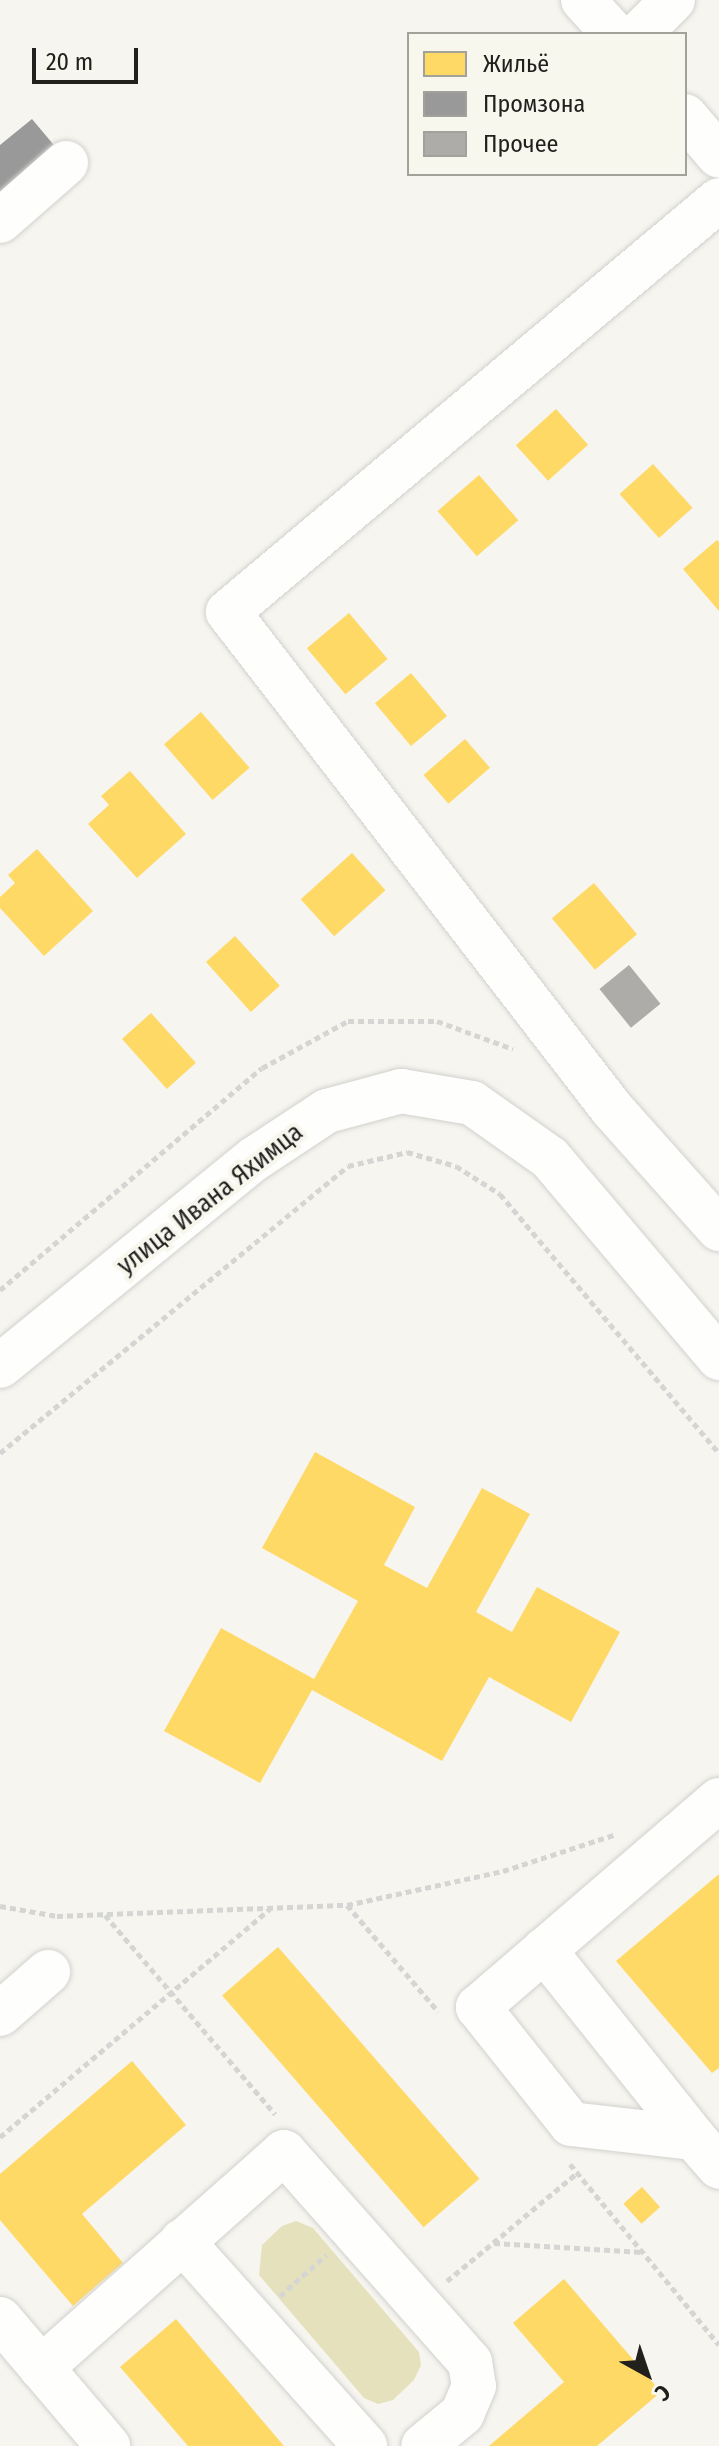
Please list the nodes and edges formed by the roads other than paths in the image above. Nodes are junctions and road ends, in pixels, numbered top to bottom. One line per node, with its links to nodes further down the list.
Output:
1 (583, 0): 3 (street)
2 (673, 0): 4 (street)
3 (612, 32)
4 (641, 32)
5 (687, 118): 6 (street)
6 (719, 156)
7 (66, 163): 9 (street)
8 (719, 200): 10 (street)
9 (0, 221)
10 (719, 1229)
11 (719, 1358): 12 (street, улица Ивана Яхимца)
12 (0, 1366)
13 (719, 1800): 14 (street)
14 (544, 1950): 17 (street); 17 (street)
15 (48, 1972): 16 (street)
16 (0, 2014)
17 (707, 2153)
18 (182, 2241): 20 (street); 22 (street); 23 (street)
19 (0, 2319): 20 (street)
20 (41, 2368): 21 (street)
21 (108, 2446)
22 (365, 2446)
23 (423, 2446)

